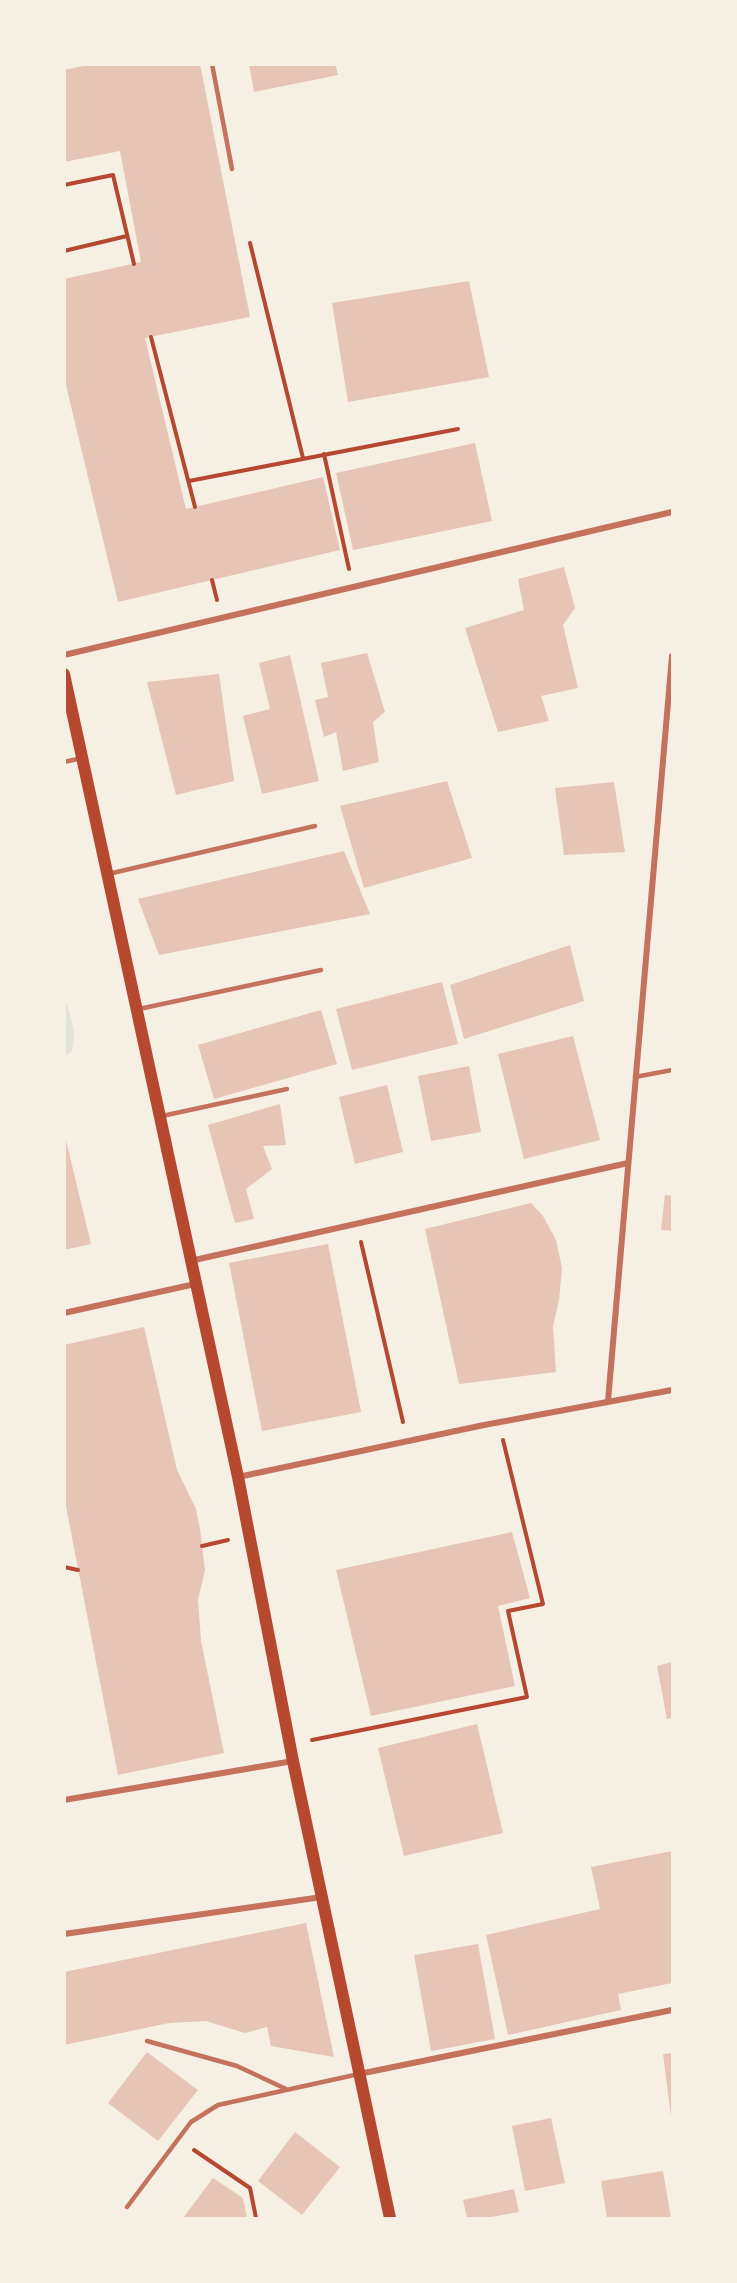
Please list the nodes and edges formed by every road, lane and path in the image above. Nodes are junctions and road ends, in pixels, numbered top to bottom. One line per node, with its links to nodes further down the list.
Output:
1 (212, 64): 2 (lane)
2 (232, 169)
3 (64, 185): 4 (path)
4 (127, 236): 6 (path); 7 (path)
5 (250, 243): 11 (path)
6 (64, 251)
7 (134, 264)
8 (151, 337): 12 (path)
9 (458, 429): 10 (path)
10 (324, 454): 11 (path); 15 (path)
11 (303, 458): 12 (path)
12 (189, 481): 13 (path)
13 (195, 507)
14 (672, 512): 15 (street)
15 (353, 588): 16 (street)
16 (64, 655)
17 (672, 656): 26 (street)
18 (64, 674): 19 (main road)
19 (82, 758): 20 (lane); 22 (main road)
20 (64, 762)
21 (315, 826): 22 (lane)
22 (108, 874): 24 (main road)
23 (321, 970): 24 (lane)
24 (136, 1010): 28 (main road)
25 (672, 1070): 26 (lane)
26 (635, 1077): 29 (street)
27 (287, 1089): 28 (lane)
28 (159, 1117): 31 (main road)
29 (628, 1163): 30 (street); 35 (street)
30 (357, 1224): 31 (street); 37 (path)
31 (190, 1261): 32 (main road)
32 (195, 1284): 33 (street); 38 (main road)
33 (64, 1313)
34 (672, 1390): 35 (street)
35 (608, 1401): 36 (street)
36 (498, 1422): 37 (street); 43 (path)
37 (408, 1441): 38 (street)
38 (238, 1477): 43 (main road)
39 (212, 1544): 40 (path)
40 (202, 1546)
41 (64, 1567): 42 (path)
42 (78, 1570)
43 (290, 1745): 44 (main road)
44 (293, 1761): 45 (street); 46 (main road)
45 (64, 1800)
46 (321, 1897): 47 (street); 50 (main road)
47 (64, 1934)
48 (672, 2010): 50 (street)
49 (147, 2041): 51 (lane)
50 (359, 2074): 51 (lane); 55 (main road)
51 (288, 2090): 52 (lane)
52 (178, 2139): 53 (lane); 54 (path)
53 (127, 2207)
54 (256, 2218)
55 (390, 2218)

